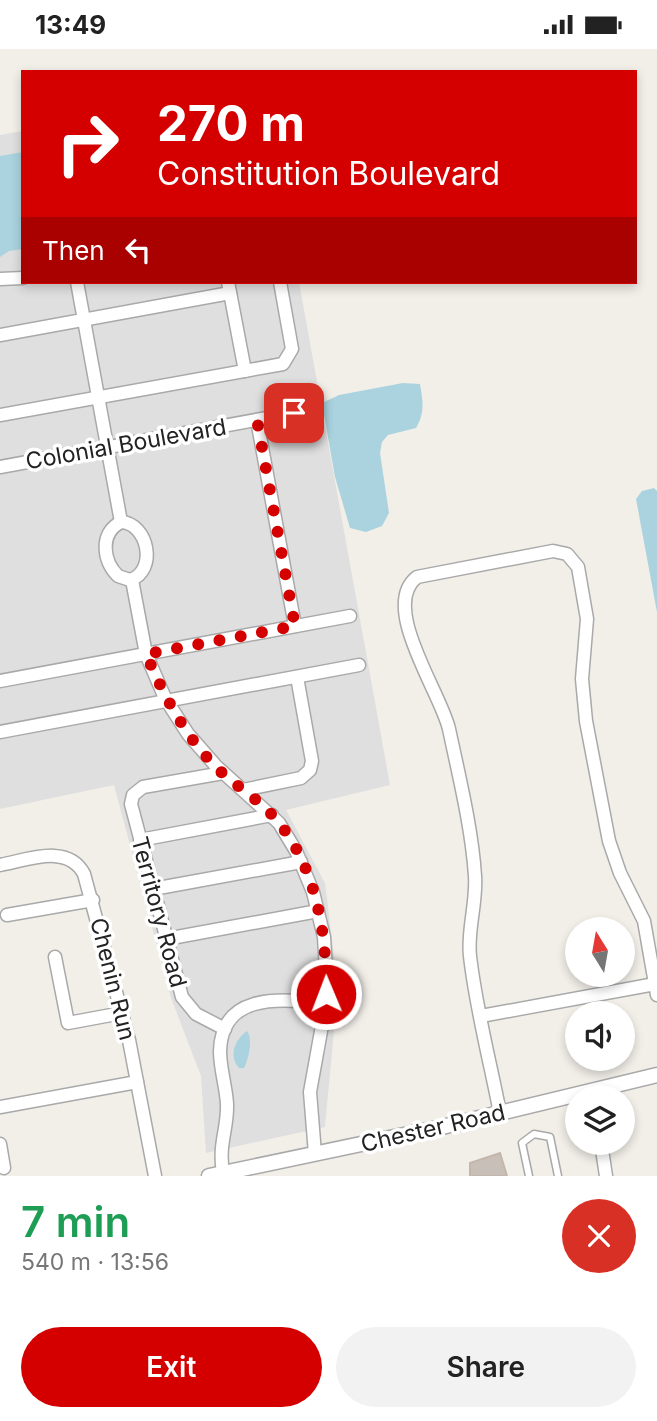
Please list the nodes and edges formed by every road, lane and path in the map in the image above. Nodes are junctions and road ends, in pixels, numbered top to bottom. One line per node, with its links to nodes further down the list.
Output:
1 (21, 278): 2 (street)
2 (0, 279)
3 (76, 284): 6 (street)
4 (280, 284): 8 (street)
5 (229, 287): 6 (street); 8 (street)
6 (83, 319): 7 (street); 9 (street)
7 (0, 335)
8 (245, 371): 9 (street)
9 (98, 397): 11 (street); 13 (street)
10 (294, 413): 12 (street, Colonial Boulevard)
11 (0, 415)
12 (257, 420): 13 (street, Colonial Boulevard); 18 (street)
13 (107, 447): 14 (street, Colonial Boulevard); 15 (street)
14 (0, 467)
15 (121, 522): 16 (street); 16 (street)
16 (132, 580): 19 (street)
17 (350, 616): 18 (street)
18 (295, 626): 19 (street)
19 (146, 654): 22 (street); 23 (street)
20 (359, 665): 21 (street)
21 (297, 677): 23 (street); 26 (street)
22 (0, 681)
23 (167, 702): 24 (street); 25 (street)
24 (0, 732)
25 (223, 773): 26 (street); 28 (street, Territory Road)
26 (243, 790): 27 (street)
27 (272, 815): 28 (street); 29 (street)
28 (140, 841): 31 (street, Territory Road)
29 (301, 862): 31 (street); 33 (street)
30 (0, 865): 32 (street, Chenin Run)
31 (153, 889): 35 (street, Territory Road)
32 (93, 899): 34 (street); 39 (street, Chenin Run)
33 (318, 911): 35 (street); 38 (street)
34 (8, 915)
35 (166, 939): 41 (street, Territory Road)
36 (55, 957): 39 (street)
37 (656, 990): 40 (street); 40 (street)
38 (326, 1003): 41 (street); 49 (street)
39 (122, 1013): 43 (street, Chenin Run)
40 (481, 1016): 47 (street)
41 (225, 1030): 52 (street)
42 (657, 1075): 44 (street, Chester Road)
43 (137, 1082): 46 (street); 53 (street, Chenin Run)
44 (620, 1085)
45 (565, 1099): 47 (street, Chester Road)
46 (0, 1107)
47 (500, 1113): 49 (street, Chester Road)
48 (0, 1144): 51 (street)
49 (315, 1154): 52 (street, Chester Road)
50 (603, 1155): 56 (street)
51 (4, 1168)
52 (216, 1175)
53 (155, 1176)
54 (529, 1176): 55 (lane)
55 (558, 1176)
56 (606, 1176)

